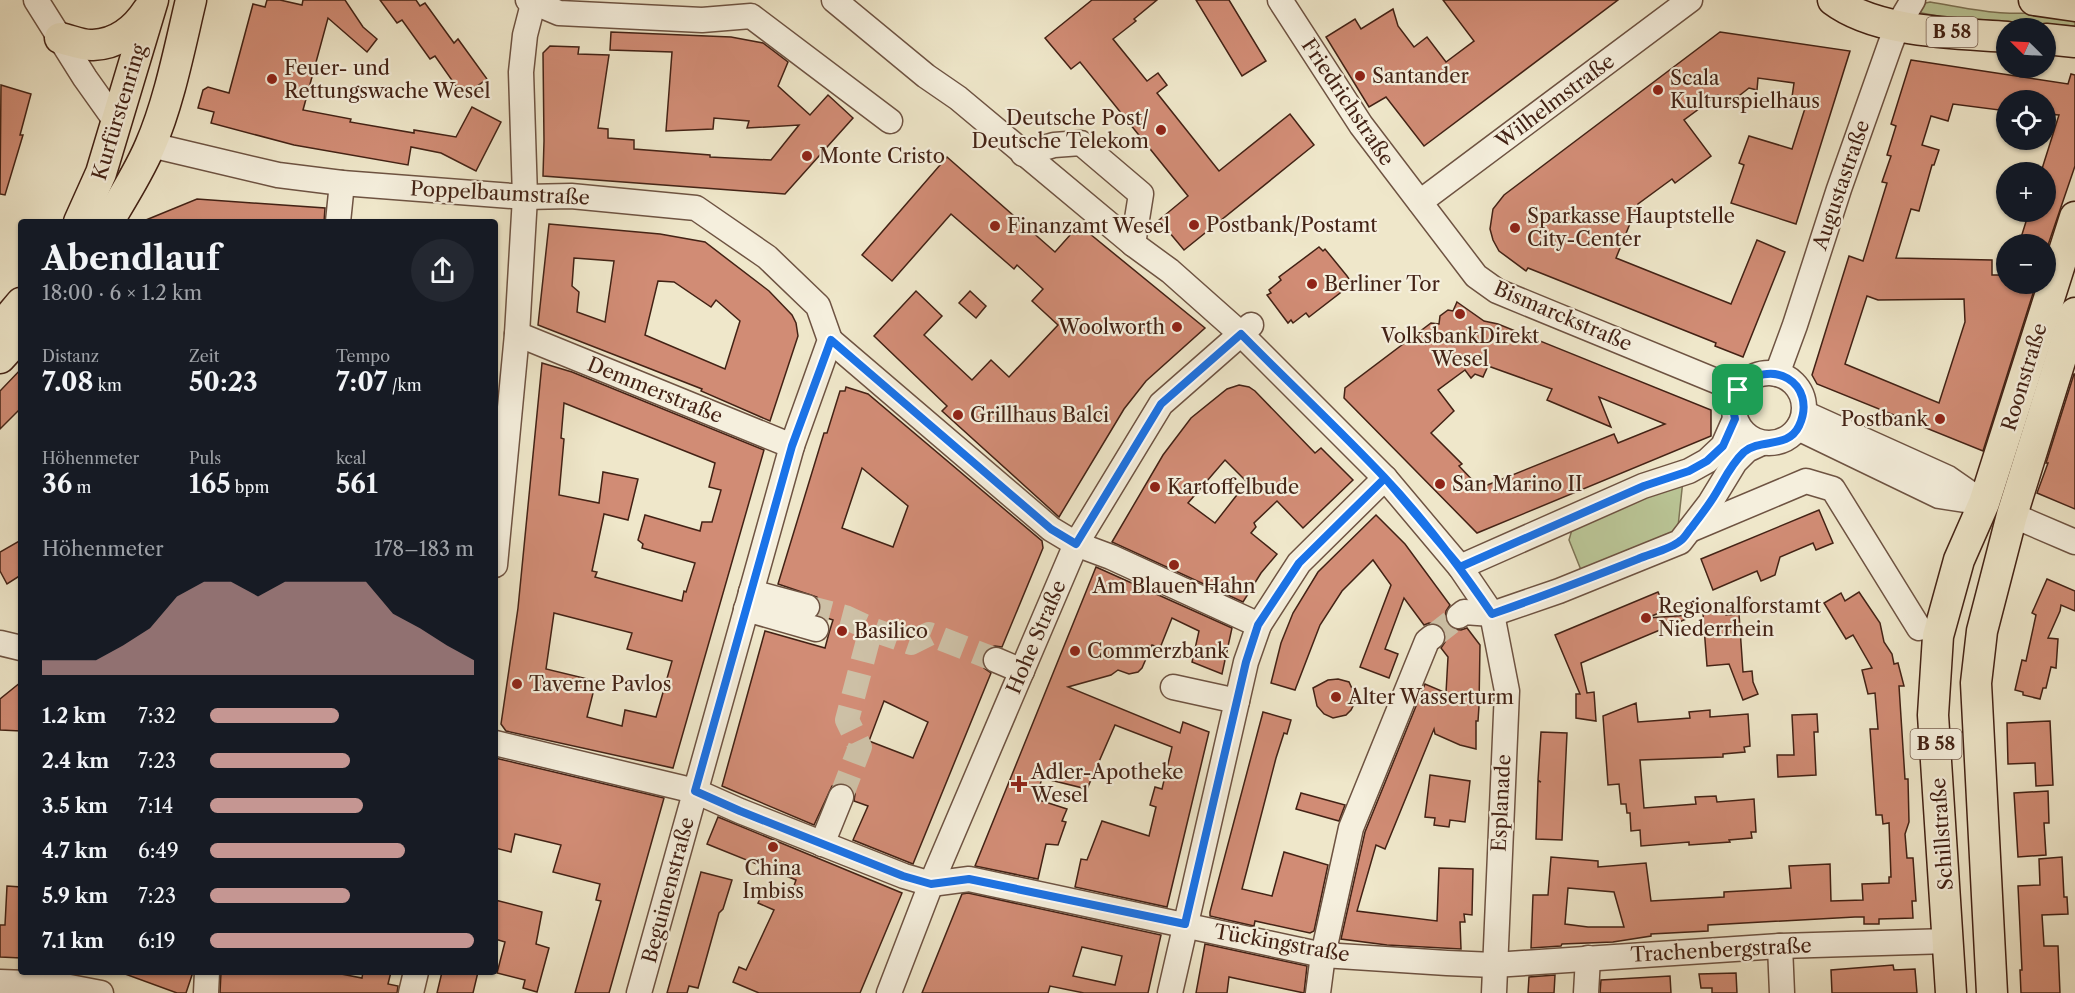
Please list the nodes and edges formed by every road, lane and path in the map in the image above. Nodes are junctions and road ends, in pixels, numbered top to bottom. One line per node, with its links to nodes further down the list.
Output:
1 (36, 0): 14 (street)
2 (192, 0): 19 (main road, Kurfürstenring)
3 (834, 0): 20 (street)
4 (1280, 0): 23 (street, Friedrichstraße)
5 (1690, 0): 23 (street, Wilhelmstraße)
6 (1833, 0): 12 (main road, B 58)
7 (1913, 0): 12 (street, Augustastraße)
8 (2034, 0): 11 (main road)
9 (533, 1): 17 (street); 22 (street)
10 (152, 2): 14 (main road); 18 (main road, Kurfürstenring)
11 (2075, 6)
12 (1897, 27): 13 (main road, B 58); 37 (street, Augustastraße)
13 (1996, 36)
14 (60, 38): 18 (street)
15 (2056, 40): 16 (main road)
16 (2075, 42)
17 (890, 121)
18 (117, 123): 19 (main road); 25 (main road, Kurfürstenring)
19 (151, 145): 21 (street, Poppelbaumstraße); 26 (main road, Kurfürstenring)
20 (1023, 154): 28 (street); 28 (street)
21 (342, 183): 22 (street, Poppelbaumstraße); 27 (street)
22 (525, 197): 33 (street); 35 (street, Poppelbaumstraße)
23 (1420, 202): 38 (street, Bismarckstraße)
24 (2075, 217): 44 (main road, Roonstraße / B 58)
25 (80, 219)
26 (110, 219)
27 (338, 219)
28 (1133, 244): 32 (street)
29 (18, 307): 31 (main road)
30 (2075, 313): 45 (main road, B 58)
31 (0, 328)
32 (1246, 329): 43 (street); 49 (street, Hohe Straße)
33 (517, 334): 42 (street, Demmerstraße); 47 (street)
34 (18, 338): 36 (main road)
35 (831, 340): 42 (street, Beguinenstraße); 49 (street)
36 (0, 358)
37 (1777, 374): 38 (street); 40 (street)
38 (1738, 390): 39 (street)
39 (1735, 419): 41 (street); 50 (street)
40 (1801, 421): 41 (street); 44 (street)
41 (1762, 443): 46 (street)
42 (792, 446): 51 (street, Beguinenstraße)
43 (1385, 478): 50 (street); 55 (street)
44 (1984, 503): 45 (main road); 70 (main road, Schillstraße / B 58)
45 (2012, 515): 48 (street); 89 (main road, Schillstraße / B 58)
46 (1690, 529): 52 (street); 56 (street)
47 (498, 534)
48 (2075, 542)
49 (1076, 544): 55 (street); 61 (street, Hohe Straße)
50 (1460, 567): 52 (street)
51 (748, 600): 54 (street); 65 (street, Beguinenstraße)
52 (1492, 614): 53 (street); 74 (street, Esplanade)
53 (1459, 616)
54 (812, 618)
55 (1258, 625): 63 (street)
56 (1919, 628)
57 (1432, 637): 72 (street)
58 (0, 643): 59 (street)
59 (18, 647)
60 (996, 660): 61 (street)
61 (1022, 671): 68 (street, Hohe Straße)
62 (1173, 687): 63 (street)
63 (1237, 701): 69 (street)
64 (498, 744): 65 (street)
65 (695, 791): 67 (street); 81 (street, Beguinenstraße)
66 (841, 796): 67 (street)
67 (822, 843): 68 (street)
68 (931, 884): 69 (street, Tückingstraße); 82 (street, Hohe Straße)
69 (1185, 924): 72 (street, Tückingstraße); 83 (street)
70 (1948, 940): 71 (street, Trachenbergstraße); 88 (main road, Schillstraße / B 58)
71 (1780, 946): 73 (street, Trachenbergstraße); 87 (street)
72 (1323, 955): 74 (street, Tückingstraße); 84 (street)
73 (1588, 958): 74 (street, Trachenbergstraße); 86 (street)
74 (1494, 964): 85 (street, Esplanade)
75 (207, 975): 79 (street)
76 (416, 975): 80 (street)
77 (0, 982): 78 (street)
78 (101, 993)
79 (206, 993)
80 (411, 993)
81 (639, 993)
82 (889, 993)
83 (1170, 993)
84 (1318, 993)
85 (1494, 993)
86 (1586, 993)
87 (1782, 993)
88 (1951, 993)
89 (1992, 993)

